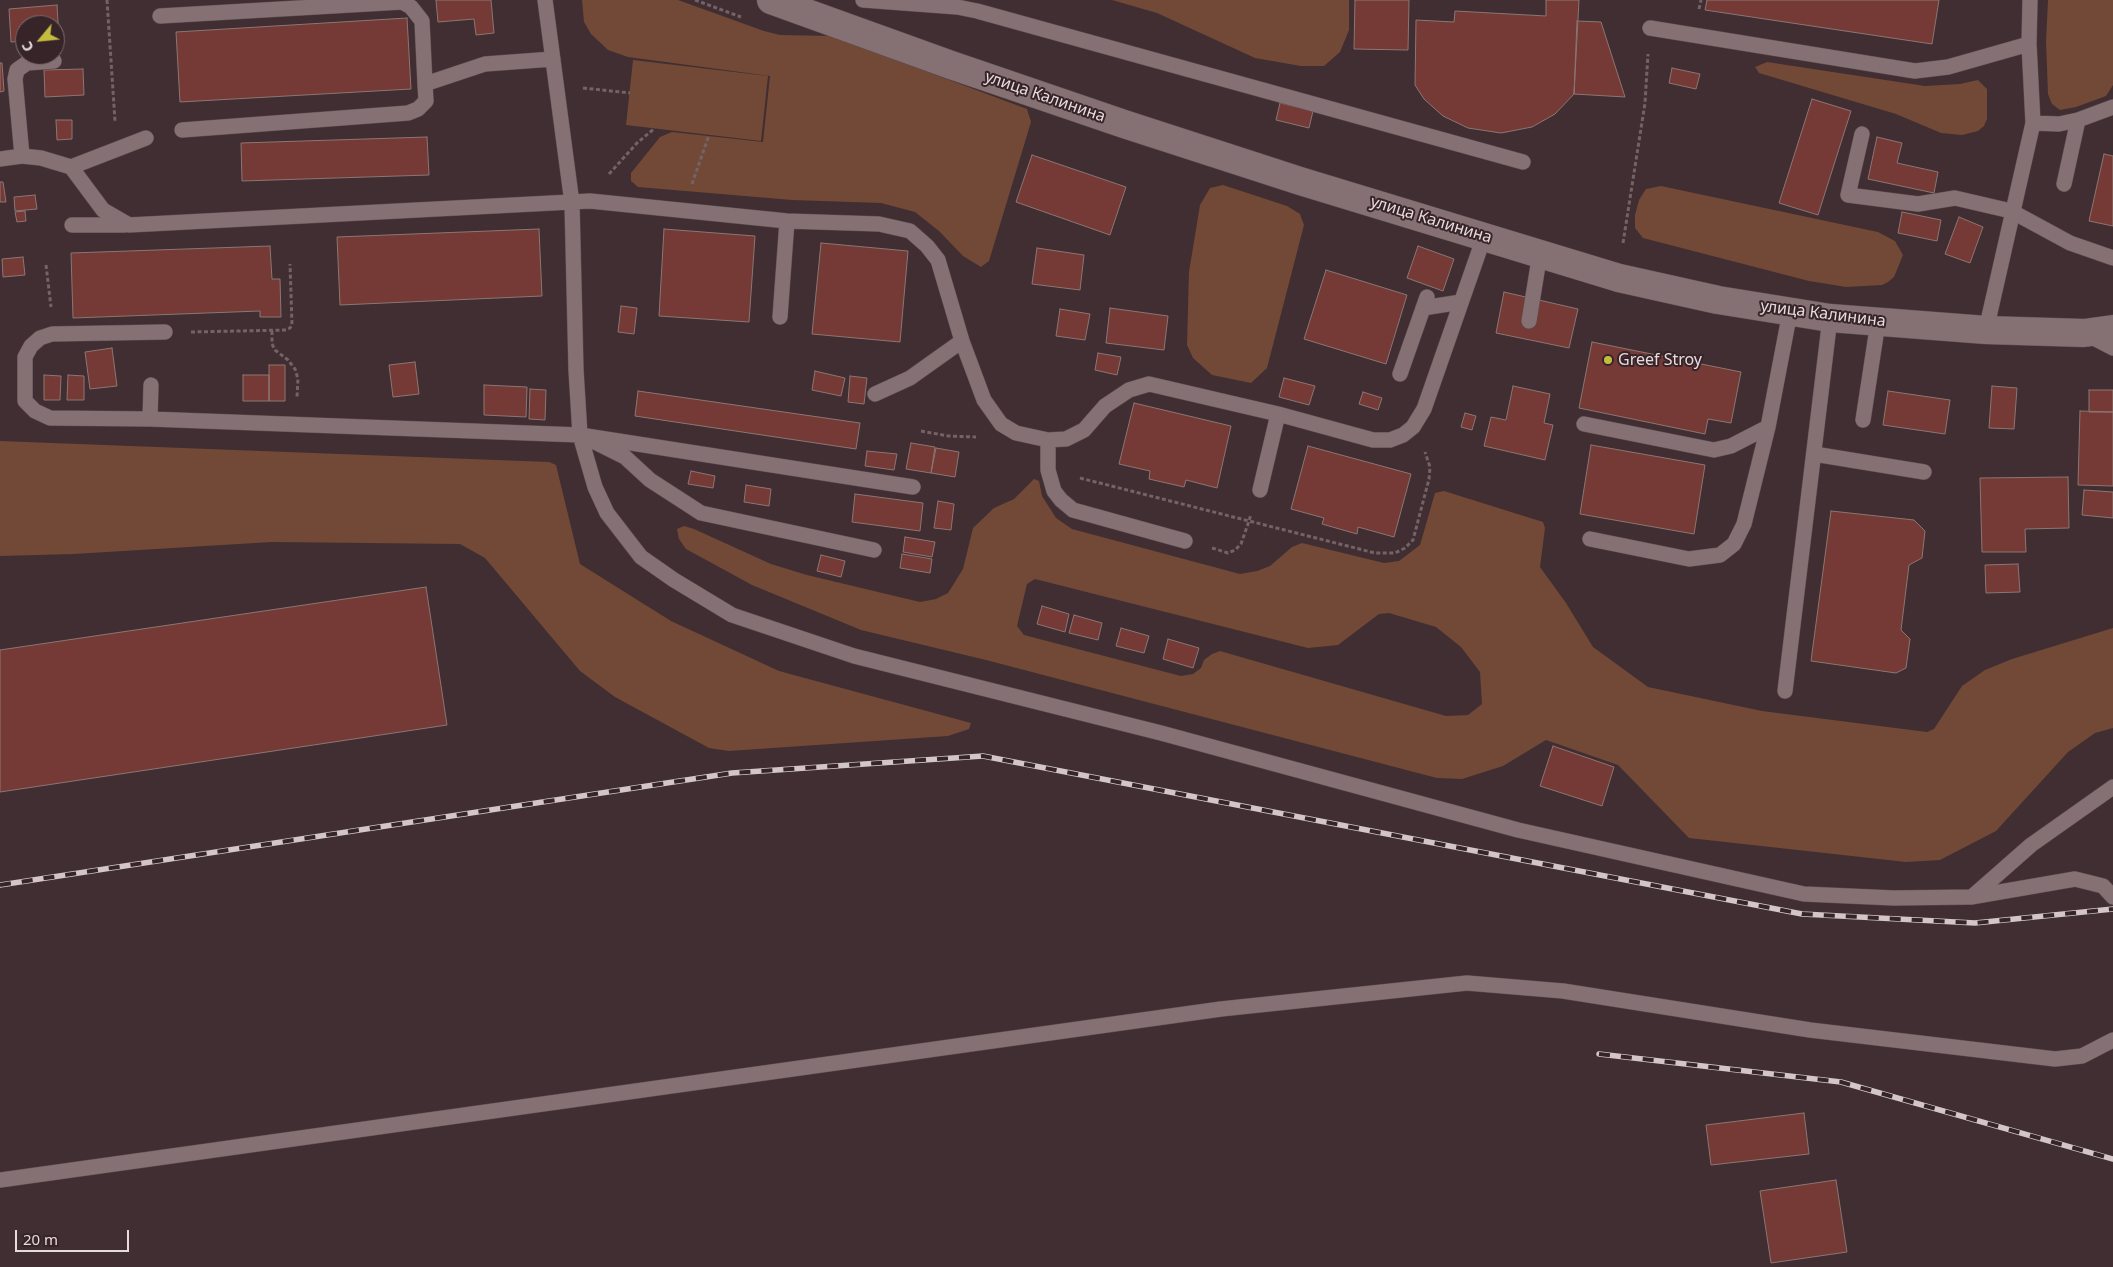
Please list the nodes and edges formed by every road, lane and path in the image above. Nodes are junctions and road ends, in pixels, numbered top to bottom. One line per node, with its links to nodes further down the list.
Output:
1 (107, 0): 23 (path)
2 (546, 0): 10 (lane)
3 (771, 0): 6 (main road, улица Калинина)
4 (863, 0): 26 (lane)
5 (2030, 0): 9 (lane)
6 (812, 7): 36 (main road, улица Калинина)
7 (160, 16): 12 (lane)
8 (1650, 28): 9 (lane); 41 (path)
9 (2029, 44): 17 (lane)
10 (553, 59): 12 (lane); 30 (lane)
11 (24, 65): 24 (lane)
12 (425, 84): 19 (lane)
13 (576, 88): 14 (path)
14 (630, 94)
15 (2113, 107): 16 (lane)
16 (2078, 120): 17 (lane); 28 (lane)
17 (2033, 123): 31 (lane)
18 (655, 128): 29 (path)
19 (182, 130)
20 (1862, 134): 31 (lane)
21 (709, 135): 32 (path)
22 (146, 138): 23 (lane)
23 (117, 150): 27 (lane)
24 (22, 156): 25 (lane); 27 (lane)
25 (0, 159)
26 (1523, 162)
27 (71, 167): 35 (lane)
28 (2064, 184)
29 (590, 201): 30 (lane); 32 (lane)
30 (572, 203): 35 (lane); 67 (lane)
31 (2011, 211): 38 (lane); 51 (lane)
32 (686, 212): 33 (lane)
33 (787, 221): 45 (lane); 54 (lane)
34 (72, 225): 35 (lane)
35 (129, 225)
36 (1484, 237): 37 (main road, улица Калинина); 43 (lane)
37 (1540, 254): 41 (main road, улица Калинина); 47 (lane)
38 (2113, 258)
39 (290, 264): 50 (path)
40 (46, 265): 42 (path)
41 (1618, 278): 44 (main road, улица Калинина)
42 (51, 297)
43 (1461, 302): 56 (lane); 59 (lane)
44 (1790, 312): 46 (main road, улица Калинина); 65 (lane)
45 (780, 317)
46 (1830, 318): 48 (main road, улица Калинина); 69 (lane)
47 (1529, 321)
48 (1878, 322): 51 (main road, улица Калинина); 61 (lane)
49 (2113, 329): 53 (main road, улица Калинина)
50 (272, 330): 52 (path); 62 (path)
51 (1986, 330): 53 (main road, улица Калинина)
52 (165, 332): 60 (lane)
53 (2084, 333): 55 (lane)
54 (962, 342): 58 (lane); 63 (lane)
55 (2113, 348)
56 (1400, 374)
57 (151, 385): 60 (lane)
58 (875, 394)
59 (1278, 414): 68 (lane); 74 (lane)
60 (150, 419): 62 (lane)
61 (1863, 420)
62 (297, 424): 67 (lane)
63 (1001, 424): 66 (path); 68 (lane)
64 (1584, 424): 65 (lane)
65 (1768, 427): 77 (lane)
66 (921, 431)
67 (580, 435): 73 (lane); 79 (lane); 82 (lane)
68 (1048, 440): 70 (lane)
69 (1814, 454): 71 (lane); 80 (lane)
70 (1048, 470): 76 (path); 78 (lane)
71 (1924, 472)
72 (1429, 479): 76 (path)
73 (913, 487)
74 (1260, 490)
75 (1252, 511): 76 (path)
76 (1249, 521): 78 (path)
77 (1590, 539)
78 (1185, 540)
79 (874, 550)
80 (1785, 691)
81 (2113, 786): 82 (lane)
82 (1972, 897): 83 (lane)
83 (2113, 897)
84 (2113, 1040): 85 (lane)
85 (0, 1180)

